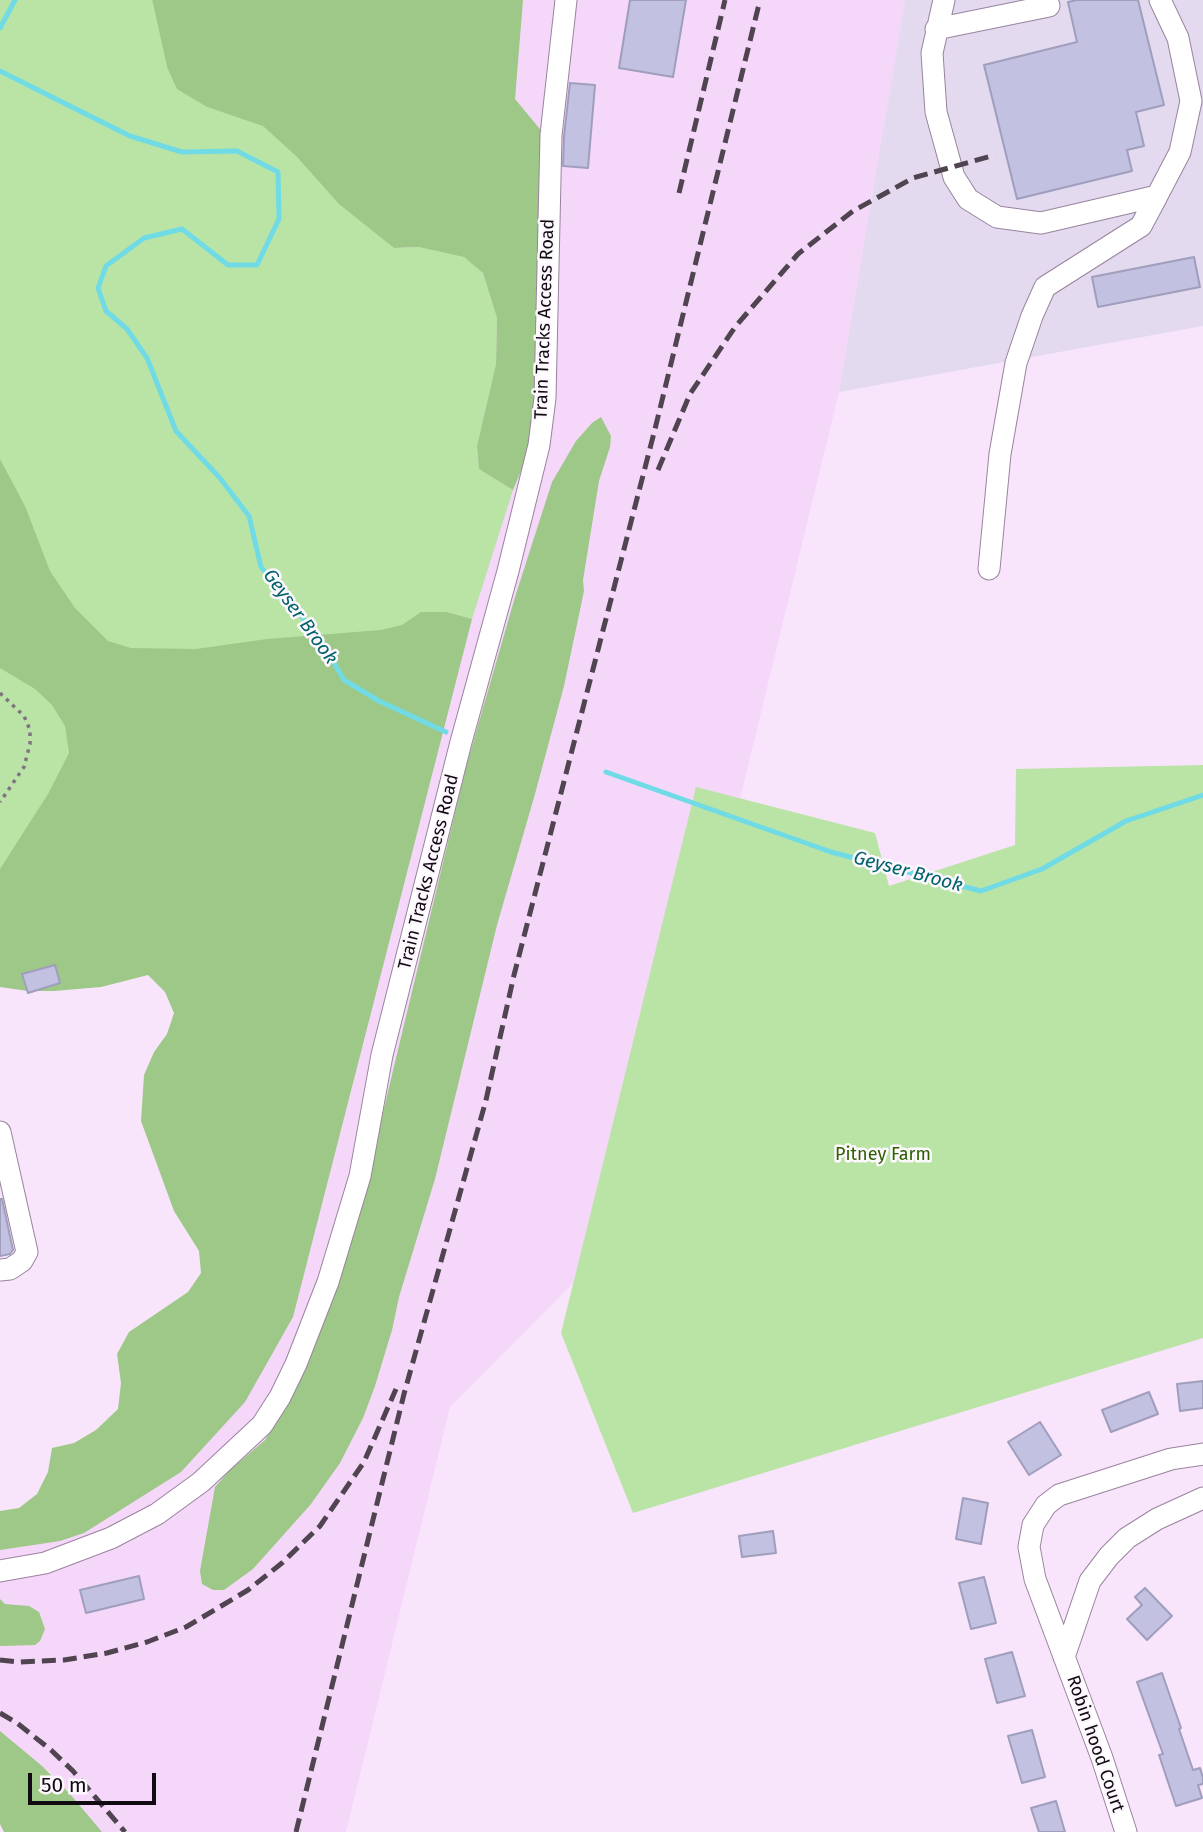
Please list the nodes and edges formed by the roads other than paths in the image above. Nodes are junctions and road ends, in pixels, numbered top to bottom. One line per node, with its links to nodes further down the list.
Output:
1 (566, 0): 12 (street, Train Tracks Access Road)
2 (944, 0): 5 (street)
3 (1047, 0): 5 (street)
4 (1160, 0): 6 (street)
5 (936, 29): 6 (street)
6 (1157, 196): 7 (street)
7 (989, 569)
8 (0, 1132): 9 (street)
9 (0, 1270)
10 (1203, 1454): 13 (street, Robin hood Court)
11 (1203, 1498): 13 (street, Robin hood Court)
12 (0, 1571)
13 (1064, 1657): 14 (street, Robin hood Court)
14 (1125, 1832)

